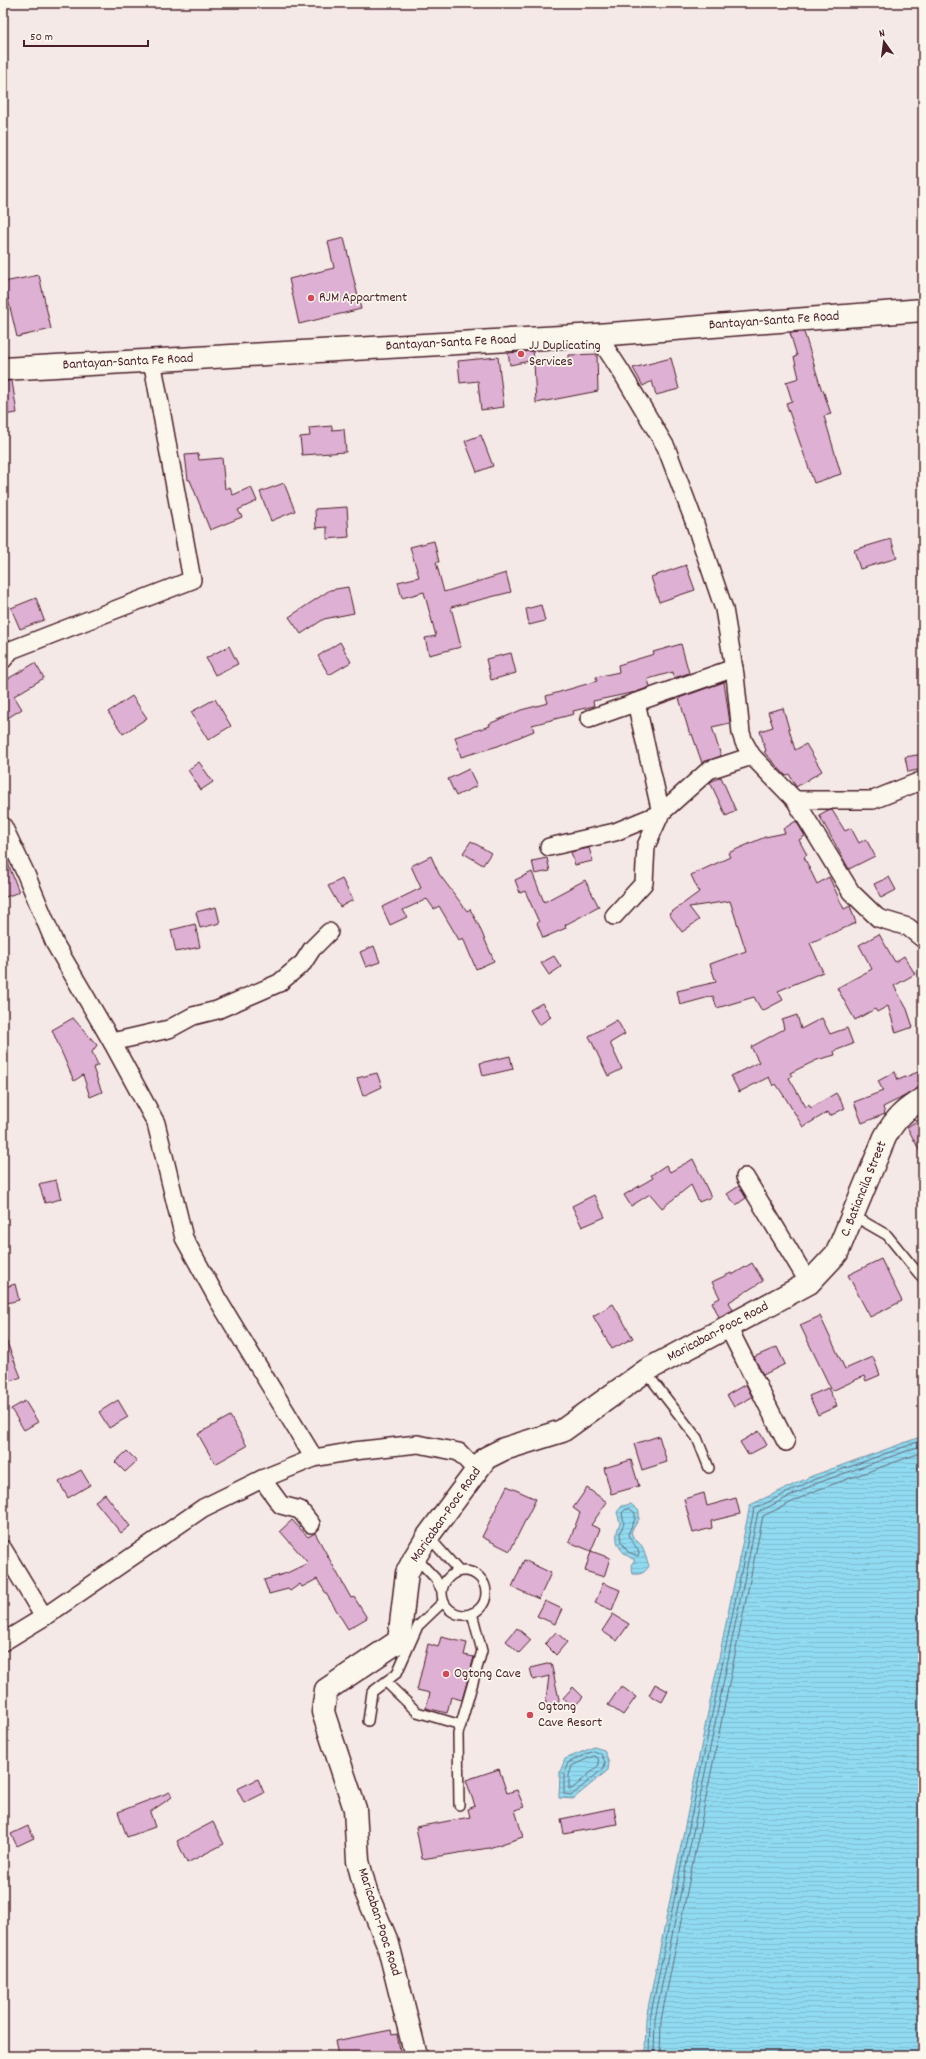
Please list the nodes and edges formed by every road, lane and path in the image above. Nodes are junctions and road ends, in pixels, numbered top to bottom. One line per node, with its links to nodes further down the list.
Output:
1 (923, 310): 2 (street, Bantayan-Santa Fe Road)
2 (597, 335): 3 (street, Bantayan-Santa Fe Road); 6 (street)
3 (152, 360): 4 (street, Bantayan-Santa Fe Road); 5 (street)
4 (3, 369)
5 (3, 660)
6 (734, 668): 7 (street); 9 (street)
7 (636, 702): 8 (street); 12 (street)
8 (589, 719)
9 (752, 756): 11 (street); 12 (street)
10 (923, 780): 11 (street)
11 (795, 800): 16 (street)
12 (661, 813): 14 (street); 15 (street)
13 (3, 826): 19 (street)
14 (550, 847)
15 (614, 916)
16 (915, 925): 18 (street)
17 (329, 932): 19 (street)
18 (923, 939)
19 (112, 1042): 28 (street)
20 (923, 1099): 22 (street, C. Batiancila Street)
21 (745, 1177): 24 (street)
22 (854, 1216): 23 (lane); 24 (street, C. Batiancila Street)
23 (923, 1279)
24 (809, 1283): 25 (street, Maricaban-Pooc Road)
25 (728, 1326): 26 (street, Maricaban-Pooc Road); 27 (street)
26 (647, 1370): 29 (lane); 30 (street, Maricaban-Pooc Road)
27 (786, 1442)
28 (314, 1458): 30 (street); 31 (street)
29 (708, 1468)
30 (476, 1470): 33 (street, Maricaban-Pooc Road)
31 (262, 1479): 32 (street); 40 (street)
32 (311, 1524)
33 (428, 1536): 35 (street, Maricaban-Pooc Road); 36 (lane)
34 (3, 1549): 40 (street)
35 (415, 1557): 37 (lane); 46 (street, Maricaban-Pooc Road)
36 (458, 1570): 37 (lane); 39 (lane)
37 (441, 1589): 38 (lane)
38 (443, 1602): 39 (lane); 42 (lane)
39 (472, 1613): 44 (lane)
40 (44, 1617): 41 (street)
41 (3, 1642)
42 (386, 1682): 43 (lane); 44 (lane)
43 (368, 1721)
44 (461, 1724): 45 (lane)
45 (459, 1805)
46 (416, 2056)

